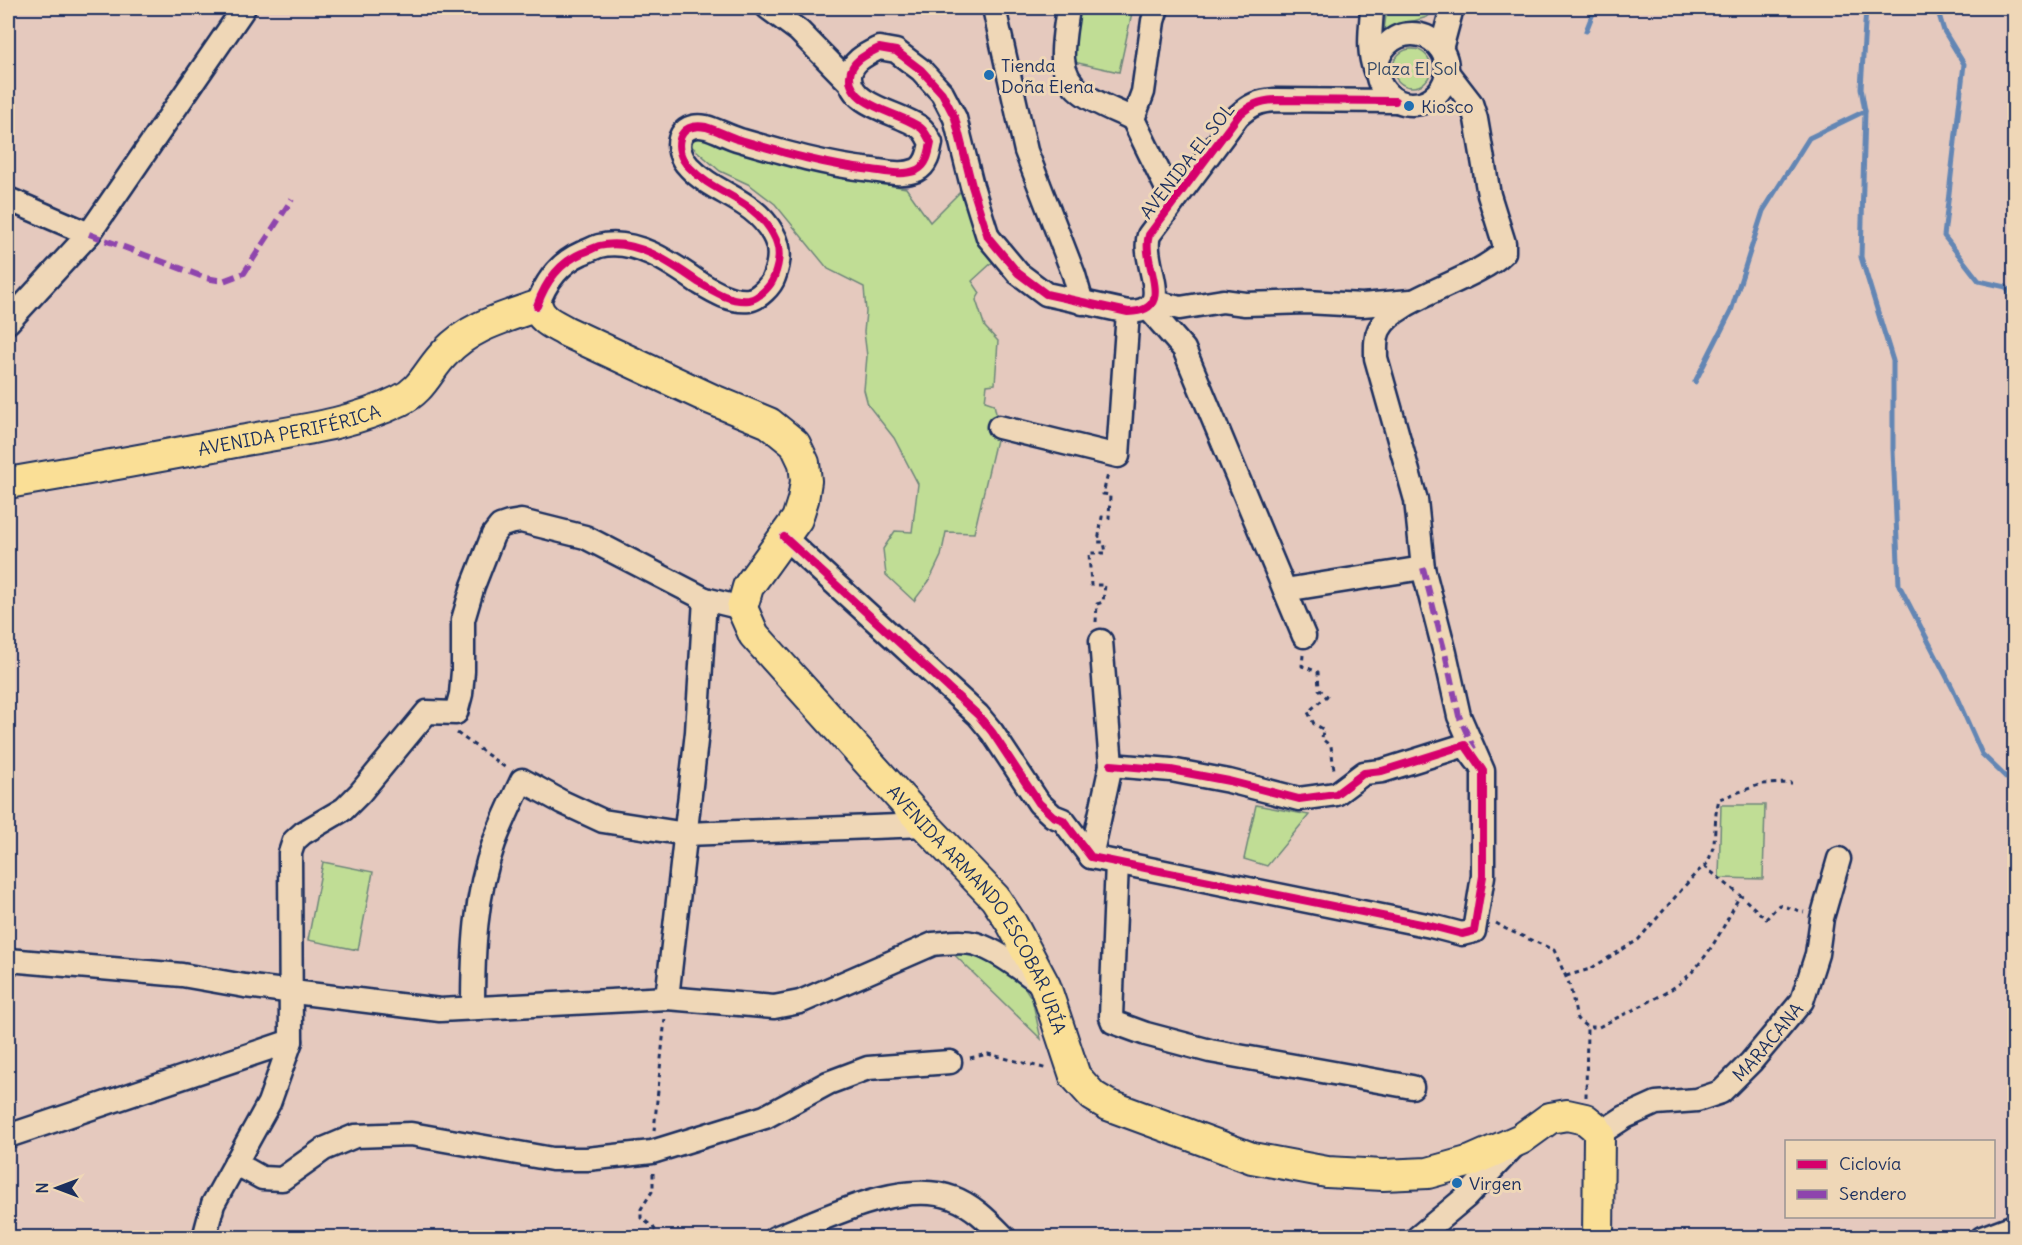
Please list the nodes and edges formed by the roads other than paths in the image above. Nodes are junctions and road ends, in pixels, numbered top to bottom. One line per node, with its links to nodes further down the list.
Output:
1 (768, 8): 12 (street)
2 (994, 8): 22 (street)
3 (1068, 8): 17 (street)
4 (1156, 8): 17 (street)
5 (1372, 8): 10 (street)
6 (1452, 9): 8 (street); 9 (street)
7 (237, 11): 20 (street)
8 (1422, 35): 9 (street); 10 (street)
9 (1441, 49): 11 (street)
10 (1376, 64): 13 (street, AVENIDA EL SOL); 14 (street)
11 (1447, 72): 15 (street); 16 (street)
12 (850, 83): 22 (street); 23 (street)
13 (1348, 101): 14 (street, AVENIDA EL SOL); 19 (street, AVENIDA EL SOL)
14 (1395, 101): 15 (street)
15 (1429, 101): 16 (street)
16 (1471, 103): 21 (street)
17 (1133, 119): 19 (street)
18 (8, 199): 20 (street)
19 (1173, 201): 24 (street, AVENIDA EL SOL)
20 (89, 234): 25 (street)
21 (1415, 301): 24 (street); 29 (street)
22 (1082, 303): 24 (street)
23 (537, 306): 27 (main road, AVENIDA PERIFÉRICA); 28 (main road)
24 (1144, 308): 26 (street, AVENIDA EL SOL); 30 (street)
25 (8, 322)
26 (999, 427)
27 (8, 483)
28 (784, 537): 32 (main road); 39 (street)
29 (1423, 568): 30 (street); 36 (street)
30 (1285, 590): 33 (street)
31 (705, 599): 32 (street); 38 (street); 44 (street)
32 (742, 608): 37 (main road, AVENIDA ARMANDO ESCOBAR URÍA)
33 (1304, 636)
34 (1101, 641): 35 (street)
35 (1111, 765): 36 (street); 39 (street)
36 (1483, 771): 41 (street)
37 (925, 825): 38 (street); 43 (main road, AVENIDA ARMANDO ESCOBAR URÍA)
38 (686, 834): 45 (street); 46 (street)
39 (1091, 857): 41 (street)
40 (1839, 859): 50 (street, MARACANA)
41 (1117, 862): 49 (street)
42 (8, 960): 44 (street)
43 (1045, 986): 45 (street); 52 (main road, AVENIDA ARMANDO ESCOBAR URÍA)
44 (290, 992): 46 (street); 47 (street)
45 (667, 998): 46 (street)
46 (473, 1008)
47 (291, 1041): 51 (street); 53 (street)
48 (950, 1062): 53 (street)
49 (1412, 1087)
50 (1592, 1127): 52 (main road, AVENIDA ARMANDO ESCOBAR URÍA); 58 (main road)
51 (8, 1136)
52 (1521, 1139): 57 (street)
53 (235, 1163): 54 (street)
54 (204, 1238)
55 (775, 1238): 56 (street)
56 (1005, 1238)
57 (1417, 1238)
58 (1598, 1238)

